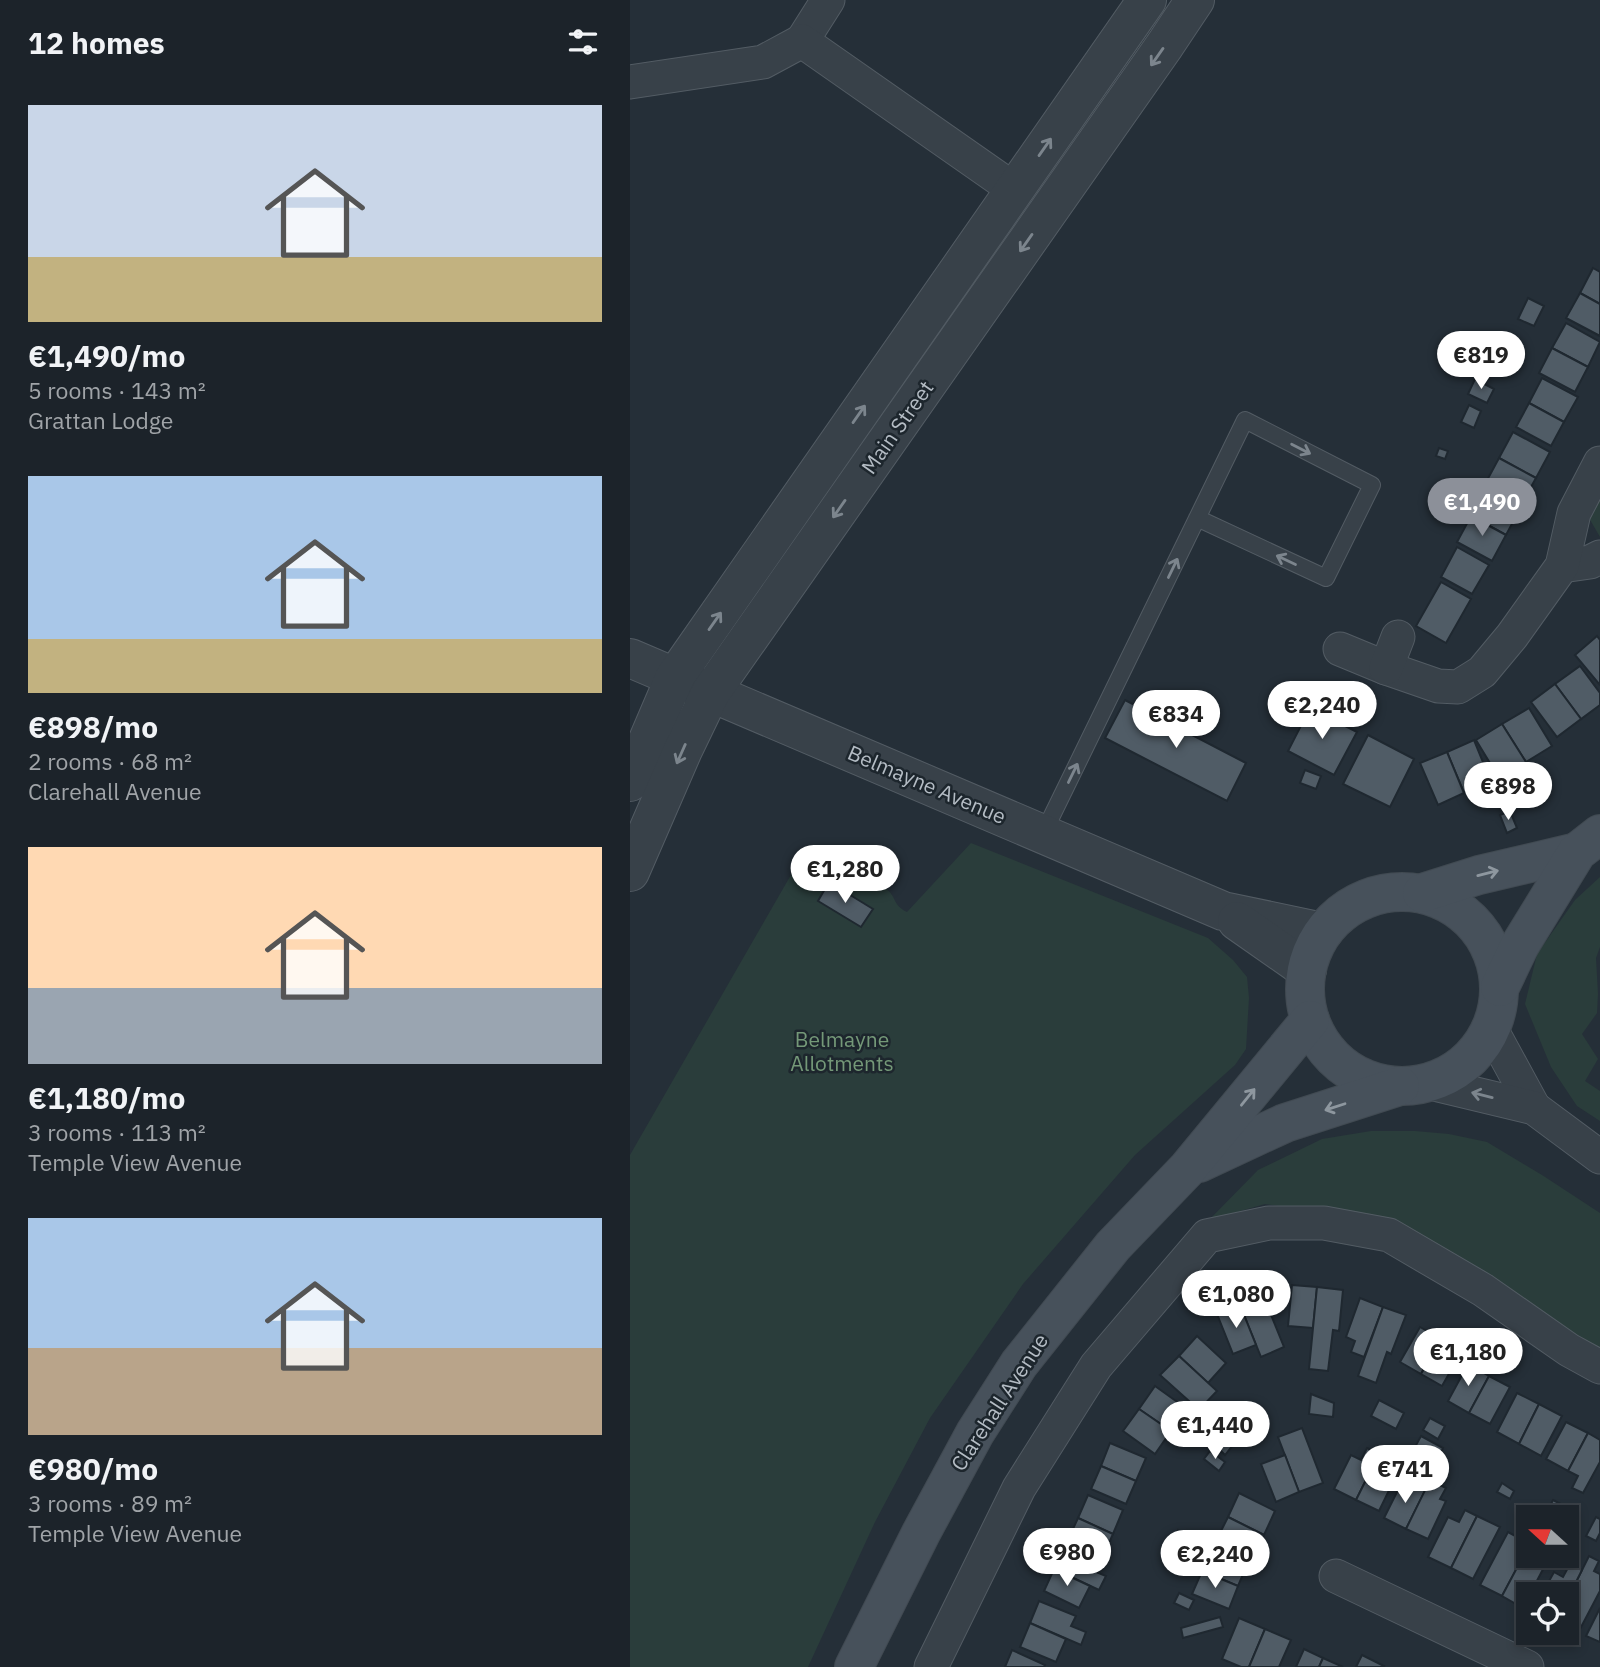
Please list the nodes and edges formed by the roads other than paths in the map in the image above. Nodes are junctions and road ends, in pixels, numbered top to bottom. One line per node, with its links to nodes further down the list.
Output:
1 (828, 0): 4 (street)
2 (1147, 0): 6 (street, Main Street, one-way to 2)
3 (1195, 0): 16 (street, Main Street, one-way to 16)
4 (802, 41): 5 (street); 6 (street)
5 (630, 82)
6 (1015, 190): 15 (street, Main Street, one-way to 6)
7 (1600, 463): 10 (street)
8 (1197, 517): 8 (lane, one-way to 8); 18 (lane, one-way to 8)
9 (1600, 557): 10 (street)
10 (1562, 566): 14 (street)
11 (1398, 637): 14 (street)
12 (1340, 649): 14 (street)
13 (630, 658): 15 (street, Belmayne Avenue)
14 (1386, 668)
15 (675, 677): 16 (street, Belmayne Avenue); 17 (street, Main Street)
16 (711, 692): 18 (street, Belmayne Avenue); 20 (street, Main Street, one-way to 20)
17 (630, 782)
18 (1043, 834): 22 (street, Belmayne Avenue)
19 (1589, 843): 21 (main road, one-way to 19); 25 (main road)
20 (630, 872)
21 (1422, 893): 23 (main road); 25 (main road)
22 (1223, 911): 23 (street, Belmayne Avenue); 24 (street, Belmayne Avenue)
23 (1323, 932): 24 (main road)
24 (1307, 970): 26 (main road)
25 (1500, 987): 27 (main road)
26 (1310, 1020): 28 (main road); 31 (main road, Clarehall Avenue, one-way to 26)
27 (1492, 1028): 28 (main road); 29 (street)
28 (1415, 1084): 29 (street, one-way to 28); 31 (main road, Clarehall Avenue, one-way to 31)
29 (1534, 1108): 30 (street)
30 (1600, 1157)
31 (1188, 1168): 34 (main road, Clarehall Avenue)
32 (1600, 1367): 35 (street)
33 (1336, 1576): 36 (street)
34 (855, 1667)
35 (931, 1667)
36 (1527, 1667)

